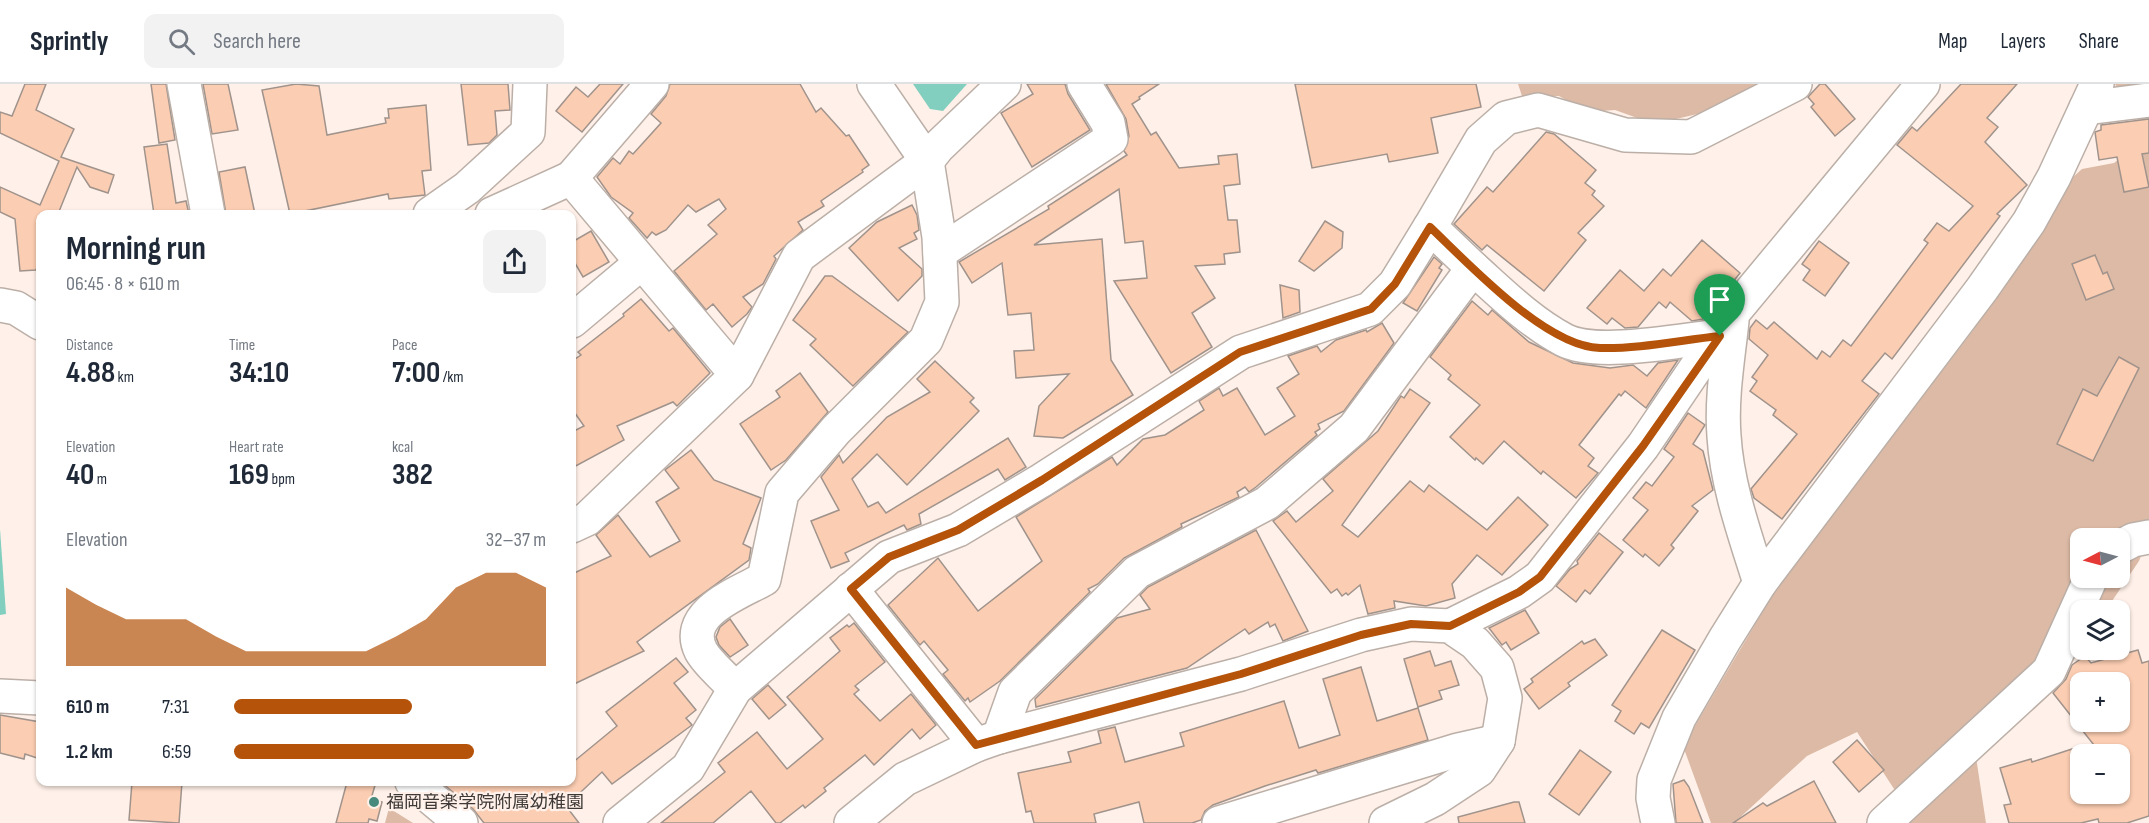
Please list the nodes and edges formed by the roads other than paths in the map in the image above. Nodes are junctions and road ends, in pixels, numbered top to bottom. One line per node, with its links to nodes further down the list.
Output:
1 (184, 84): 13 (street)
2 (530, 84): 14 (street)
3 (652, 84): 12 (street)
4 (874, 84): 11 (street)
5 (1004, 84): 11 (street)
6 (1084, 84): 17 (street)
7 (1795, 84): 16 (street)
8 (1923, 84): 21 (street)
9 (2091, 96): 10 (street); 26 (street)
10 (2149, 100)
11 (927, 161): 17 (street); 22 (street)
12 (571, 178): 15 (street); 18 (street)
13 (207, 210)
14 (436, 210)
15 (501, 210)
16 (1430, 227): 19 (street); 28 (street)
17 (940, 252): 30 (street)
18 (641, 264): 20 (street); 22 (street)
19 (1473, 268): 21 (street); 33 (street)
20 (576, 318)
21 (1726, 325): 26 (street); 29 (street)
22 (737, 375): 23 (street)
23 (576, 524)
24 (2149, 537): 25 (street)
25 (2130, 542)
26 (1760, 583): 41 (street)
27 (2086, 588): 42 (street)
28 (851, 589): 30 (street); 33 (street)
29 (1450, 626): 33 (street); 34 (street)
30 (735, 689): 37 (street)
31 (0, 696): 32 (street)
32 (36, 698)
33 (987, 741): 38 (street)
34 (1498, 741): 39 (street); 40 (street)
35 (417, 786): 36 (street)
36 (461, 823)
37 (620, 823)
38 (851, 823)
39 (1219, 823)
40 (1386, 823)
41 (1658, 823)
42 (1884, 823)

